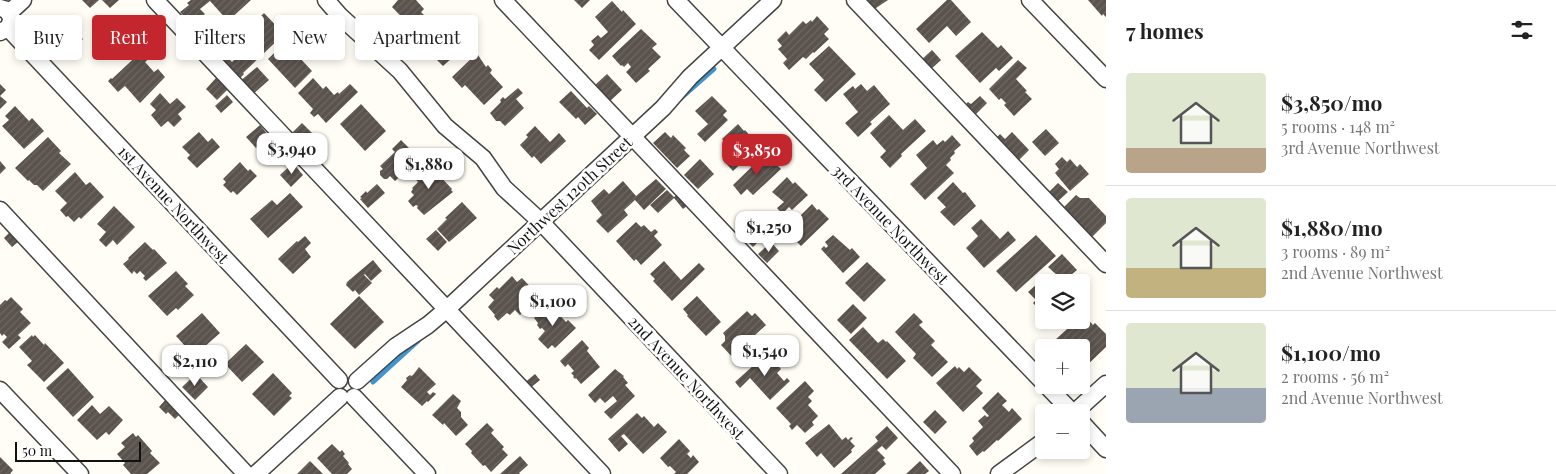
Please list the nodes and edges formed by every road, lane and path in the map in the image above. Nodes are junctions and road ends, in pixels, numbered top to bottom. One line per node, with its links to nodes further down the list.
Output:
1 (23, 0): 9 (street)
2 (155, 0): 16 (street)
3 (326, 0): 14 (street, 2nd Avenue Northwest)
4 (503, 0): 12 (street)
5 (676, 0): 10 (street, 3rd Avenue Northwest)
6 (773, 0): 10 (street, Northwest 120th Street)
7 (855, 0): 15 (street)
8 (1030, 0): 11 (street)
9 (4, 20): 20 (street, 1st Avenue Northwest)
10 (720, 47): 12 (street, Northwest 120th Street); 17 (street, 3rd Avenue Northwest)
11 (1106, 79)
12 (632, 136): 14 (street, Northwest 120th Street); 33 (street)
13 (0, 210): 28 (street)
14 (540, 221): 16 (street, Northwest 120th Street); 32 (street, 2nd Avenue Northwest)
15 (1106, 264)
16 (447, 309): 20 (street, Northwest 120th Street); 31 (street)
17 (1035, 374)
18 (1106, 384): 23 (street)
19 (0, 390): 27 (street)
20 (350, 392): 29 (street, Northwest 120th Street); 30 (street)
21 (1055, 394): 22 (street, 3rd Avenue Northwest)
22 (1065, 404)
23 (1082, 404)
24 (1090, 431): 26 (street)
25 (1035, 448): 34 (street)
26 (1106, 448)
27 (80, 474)
28 (246, 474)
29 (256, 474)
30 (427, 474)
31 (602, 474)
32 (779, 474)
33 (952, 474)
34 (1000, 474)

